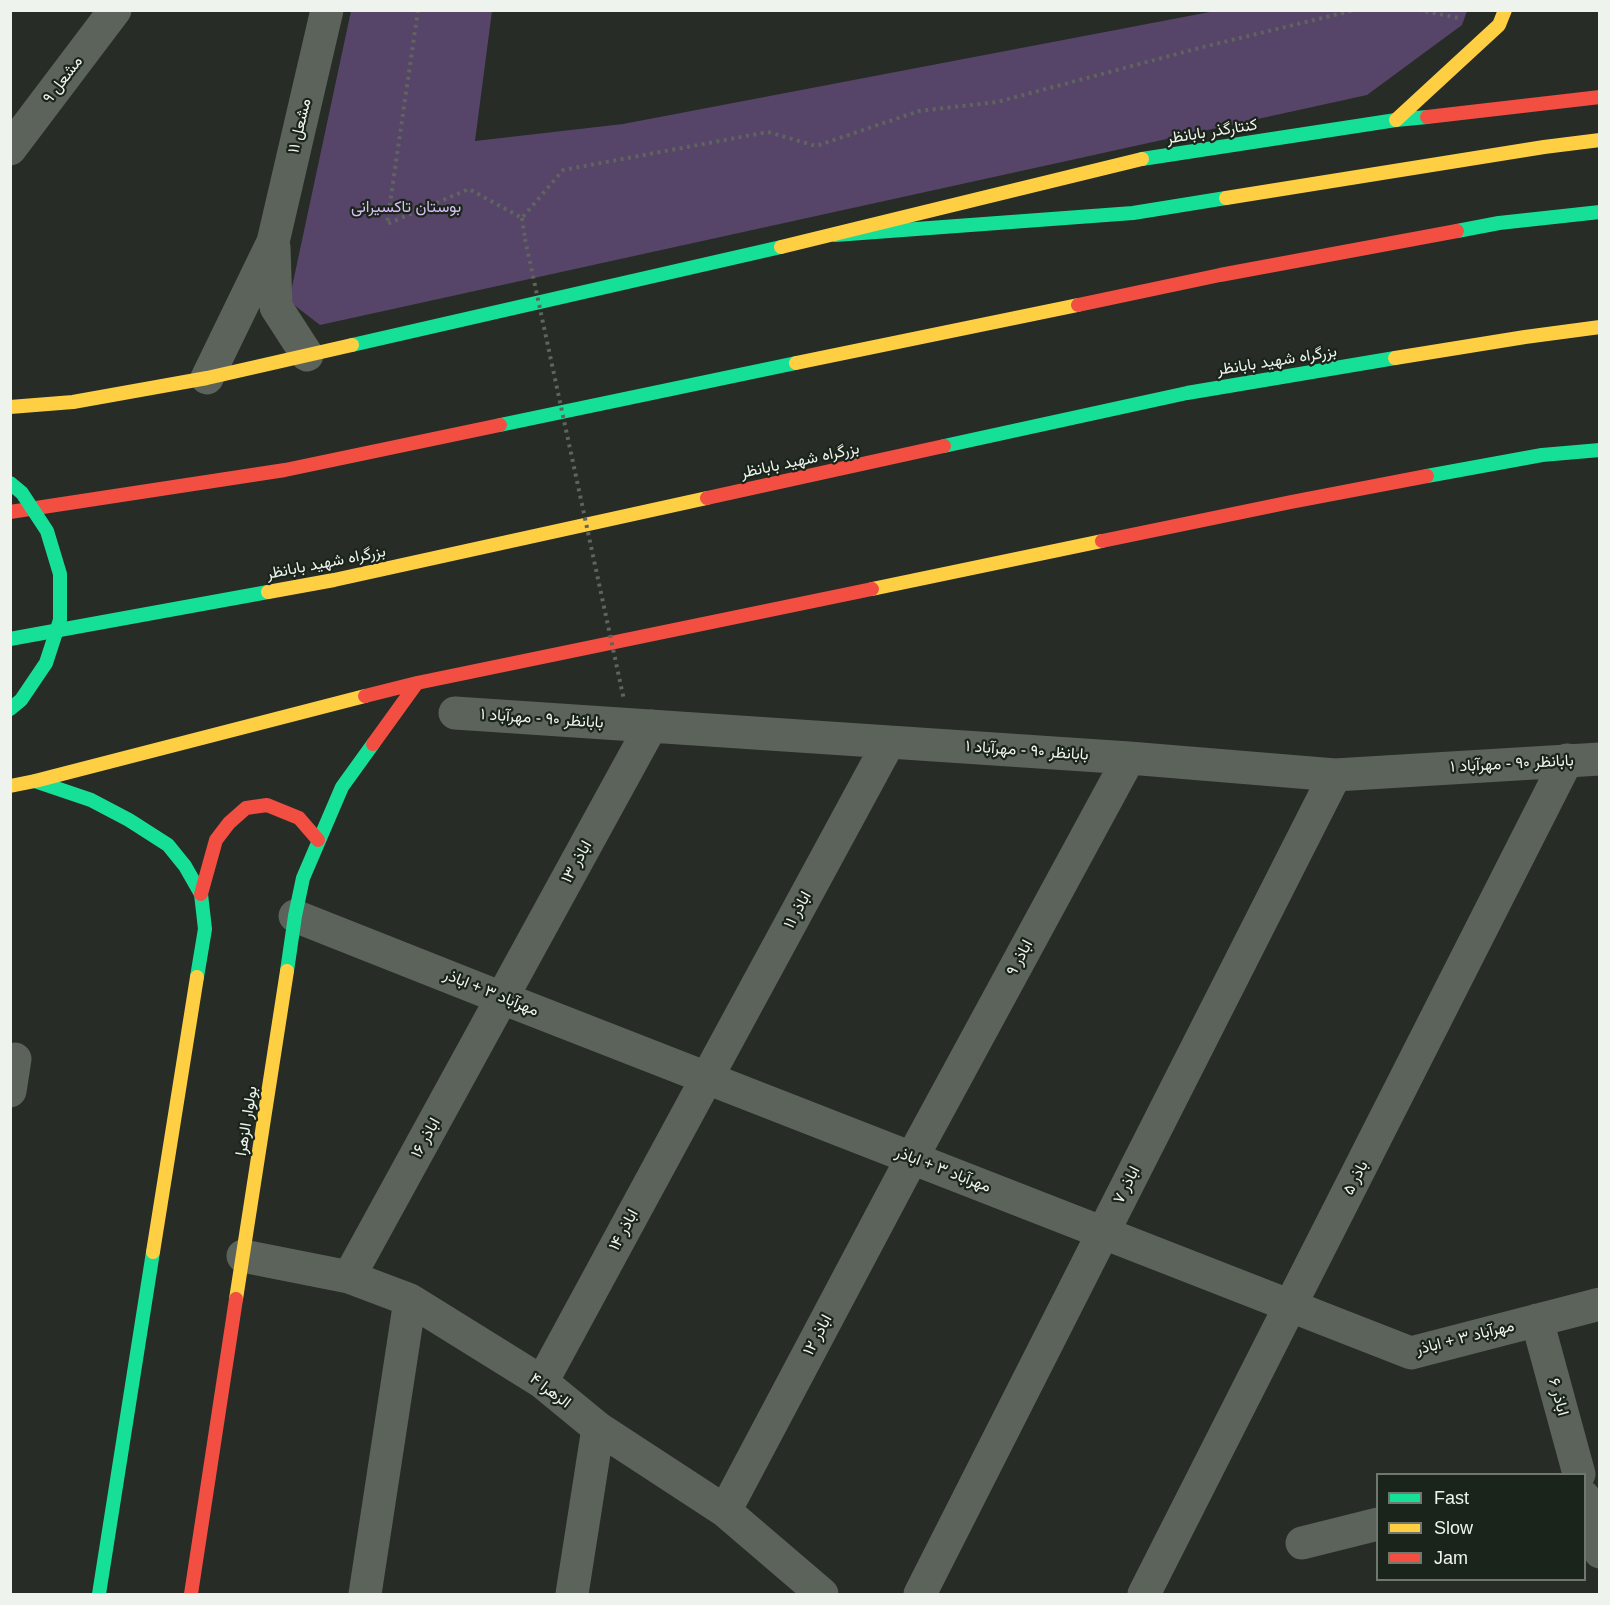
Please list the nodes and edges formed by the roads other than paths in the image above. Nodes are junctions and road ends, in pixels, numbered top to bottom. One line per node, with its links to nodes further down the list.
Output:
1 (115, 10): 7 (street, مشعل ۹)
2 (327, 10): 10 (street, مشعل ۱۱)
3 (1505, 10): 5 (main road)
4 (1599, 97): 5 (main road, کنتارگذر بابانظر)
5 (1396, 120): 9 (main road, کنتارگذر بابانظر)
6 (1599, 140): 9 (main road)
7 (10, 149)
8 (1599, 212): 17 (main road)
9 (835, 235): 12 (main road)
10 (273, 242): 12 (street); 13 (street)
11 (1599, 327): 18 (main road, بزرگراه شهید بابانظر)
12 (307, 355): 13 (main road)
13 (207, 378): 14 (main road)
14 (10, 407)
15 (1599, 450): 19 (main road)
16 (10, 483): 20 (main road, bridge)
17 (10, 512)
18 (10, 639)
19 (417, 683): 28 (main road); 30 (main road, بولوار الزهرا)
20 (10, 709)
21 (455, 713): 22 (street, بابانظر ۹۰ - مهرآباد ۱)
22 (651, 726): 23 (street, بابانظر ۹۰ - مهرآباد ۱); 33 (street, اباذر ۱۳)
23 (889, 742): 24 (street, بابانظر ۹۰ - مهرآباد ۱); 35 (street, اباذر ۱۱)
24 (1129, 758): 27 (street, بابانظر ۹۰ - مهرآباد ۱); 37 (street, اباذر ۹)
25 (1599, 759): 26 (street, بابانظر ۹۰ - مهرآباد ۱)
26 (1567, 760): 27 (street, بابانظر ۹۰ - مهرآباد ۱); 43 (street, باذر ۵)
27 (1335, 775): 38 (street, اباذر ۷)
28 (35, 781): 29 (main road); 31 (main road)
29 (10, 786)
30 (318, 840): 31 (main road); 32 (main road, بولوار الزهرا)
31 (201, 894): 53 (main road)
32 (295, 916): 33 (street, مهرآباد ۳ + اباذر); 39 (main road, بولوار الزهرا)
33 (502, 998): 35 (street, مهرآباد ۳ + اباذر); 40 (street, اباذر ۱۶)
34 (13, 1063): 36 (street)
35 (706, 1078): 37 (street, مهرآباد ۳ + اباذر); 45 (street, اباذر ۱۴)
36 (10, 1091)
37 (912, 1158): 38 (street, مهرآباد ۳ + اباذر); 49 (street, اباذر ۱۲)
38 (1103, 1232): 43 (street, مهرآباد ۳ + اباذر); 58 (street, اباذر ۷)
39 (243, 1256): 40 (street, الزهرا ۴); 54 (main road, بولوار الزهرا)
40 (349, 1277): 41 (street, الزهرا ۴)
41 (410, 1300): 45 (street, الزهرا ۴); 55 (street)
42 (1599, 1304): 44 (street, مهرآباد ۳ + اباذر)
43 (1291, 1306): 44 (street, مهرآباد ۳ + اباذر); 59 (street, باذر ۵)
44 (1537, 1320): 47 (street, اباذر ۶)
45 (542, 1382): 46 (street, الزهرا ۴)
46 (598, 1428): 49 (street, الزهرا ۴); 56 (street)
47 (1577, 1473)
48 (1586, 1505): 52 (street, اباذر ۶)
49 (725, 1511): 57 (street, الزهرا ۴)
50 (1376, 1524): 51 (street)
51 (1302, 1543)
52 (1599, 1552)
53 (99, 1594)
54 (191, 1594)
55 (365, 1594)
56 (572, 1594)
57 (822, 1594)
58 (920, 1594)
59 (1144, 1594)

